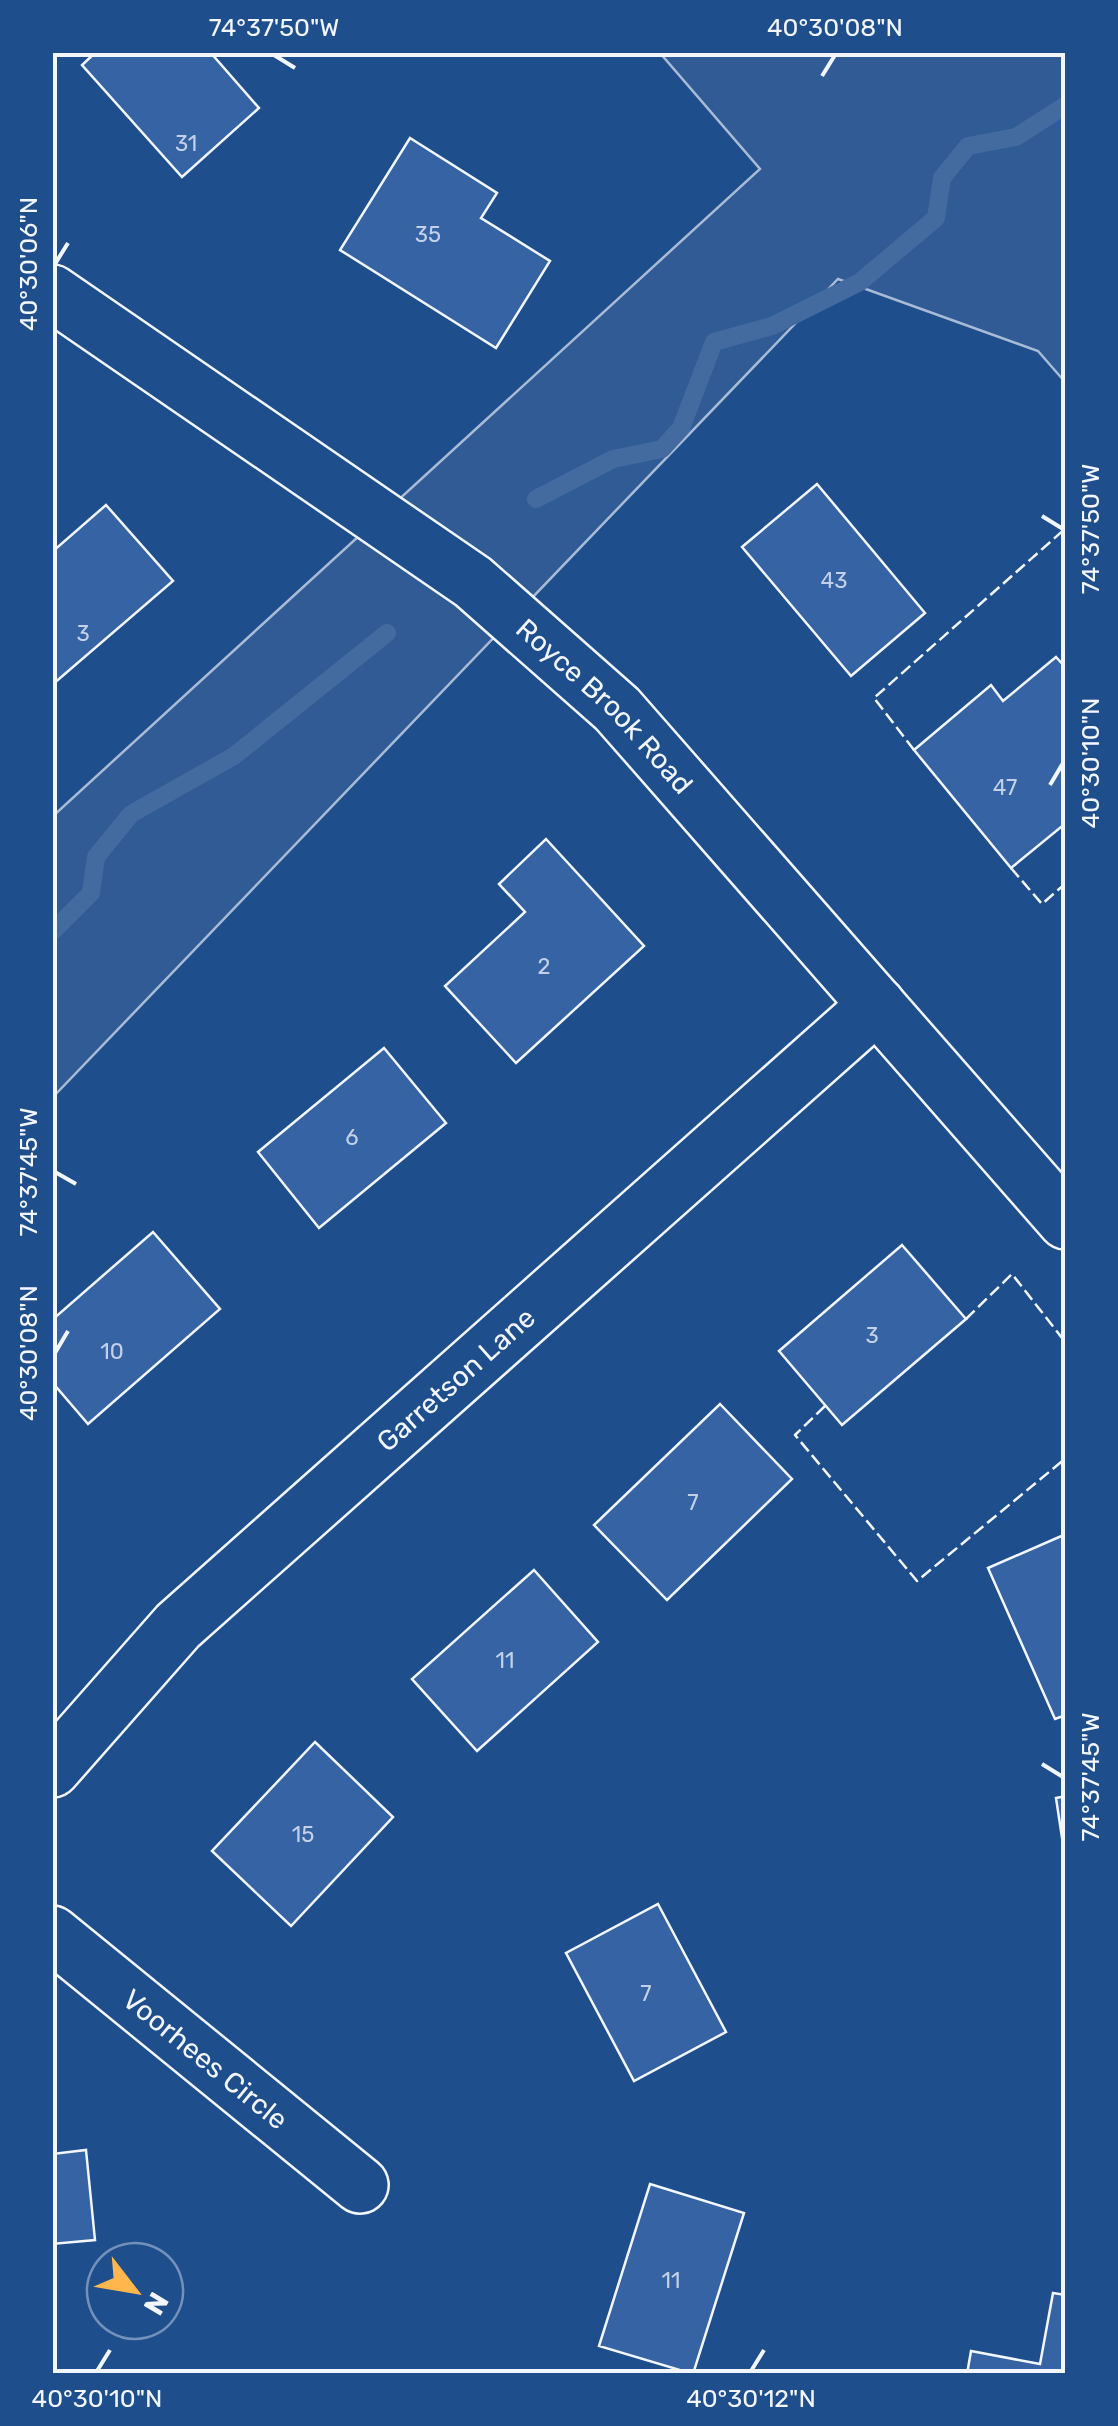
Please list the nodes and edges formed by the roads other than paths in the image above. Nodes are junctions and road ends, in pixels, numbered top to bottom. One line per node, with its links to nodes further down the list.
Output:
1 (54, 296): 2 (street, Royce Brook Road)
2 (876, 1006): 3 (street, Royce Brook Road); 4 (street, Garretson Lane)
3 (1066, 1221)
4 (52, 1769)
5 (52, 1934): 6 (street, Voorhees Circle)
6 (360, 2184)

